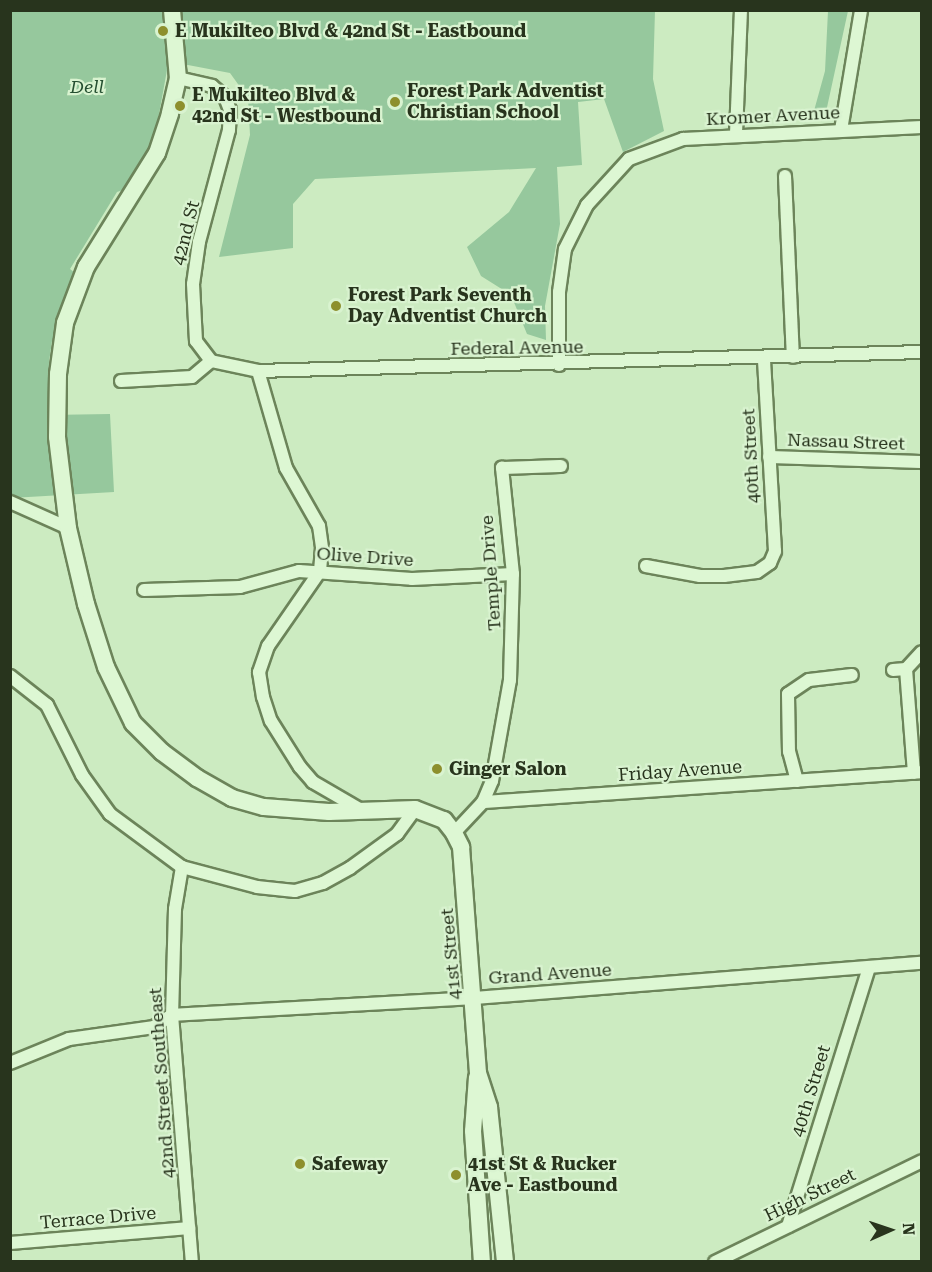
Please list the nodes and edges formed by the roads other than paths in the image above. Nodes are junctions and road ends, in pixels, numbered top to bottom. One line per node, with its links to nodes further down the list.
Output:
1 (172, 10): 4 (main road)
2 (741, 10): 7 (street)
3 (861, 10): 6 (street)
4 (178, 78): 12 (street, 42nd St); 20 (main road)
5 (921, 127): 6 (street, Kromer Avenue)
6 (841, 130): 7 (street, Kromer Avenue)
7 (736, 134): 13 (street, Kromer Avenue)
8 (785, 176): 10 (street)
9 (921, 352): 10 (street, Federal Avenue)
10 (793, 357): 11 (street, Federal Avenue)
11 (764, 358): 13 (street, Federal Avenue); 16 (street, 40th Street)
12 (211, 361): 14 (street, Federal Avenue); 15 (street)
13 (559, 365): 14 (street, Federal Avenue)
14 (258, 371): 22 (street)
15 (121, 381)
16 (769, 457): 17 (street, Nassau Street); 21 (street, 40th Street)
17 (921, 462)
18 (561, 466): 23 (street, Temple Drive)
19 (10, 502): 20 (street)
20 (68, 528): 34 (main road)
21 (646, 566)
22 (320, 571): 23 (street, Olive Drive); 24 (street, Olive Drive); 34 (street)
23 (513, 574): 32 (street, Temple Drive)
24 (144, 590)
25 (921, 652): 26 (street)
26 (906, 669): 27 (street); 30 (street)
27 (893, 670)
28 (852, 675): 31 (street)
29 (10, 676): 36 (street)
30 (918, 773): 31 (street, Friday Avenue)
31 (796, 781): 32 (street, Friday Avenue)
32 (483, 802): 35 (street)
33 (415, 809): 34 (main road); 35 (main road); 36 (street)
34 (364, 811)
35 (454, 833): 39 (main road, 41st Street)
36 (182, 867): 40 (street, 42nd Street Southeast)
37 (921, 963): 38 (street, Grand Avenue)
38 (869, 967): 39 (street, Grand Avenue); 46 (street, 40th Street)
39 (474, 998): 40 (street, Grand Avenue); 42 (main road, 41st Street)
40 (172, 1015): 41 (street, Grand Avenue); 47 (street, 42nd Street Southeast)
41 (10, 1063)
42 (478, 1073): 44 (main road, 41st Street); 45 (main road, 41st Street)
43 (921, 1161): 46 (street, High Street)
44 (498, 1198): 45 (main road); 51 (main road, 41st Street)
45 (478, 1200): 50 (main road, 41st Street)
46 (788, 1226): 52 (street, High Street)
47 (189, 1228): 48 (street, Terrace Drive); 49 (street, 42nd Street Southeast)
48 (10, 1243)
49 (192, 1262)
50 (482, 1262)
51 (505, 1262)
52 (715, 1262)

